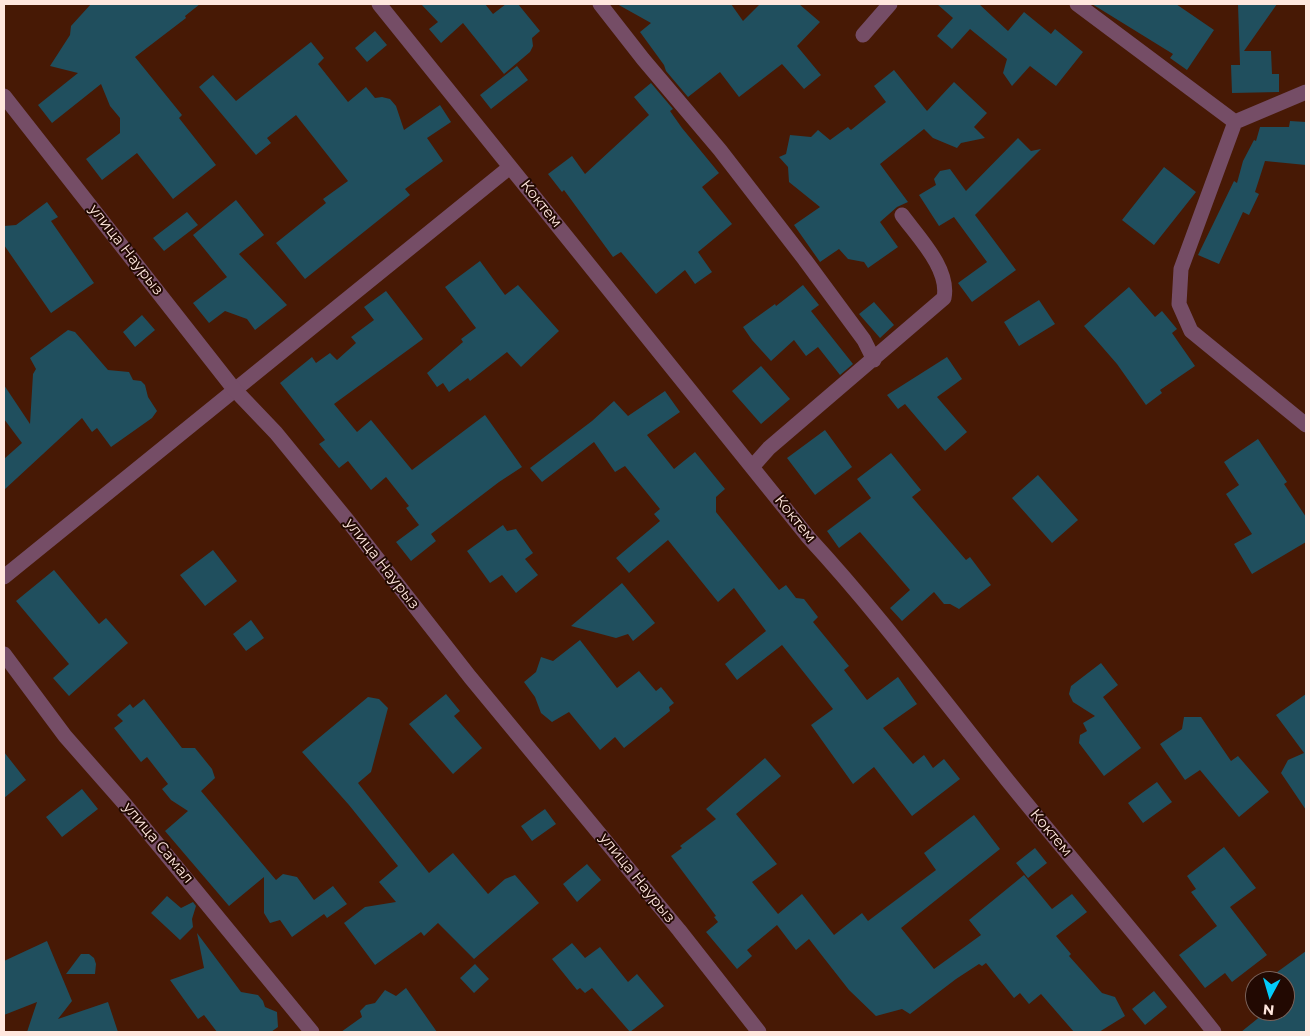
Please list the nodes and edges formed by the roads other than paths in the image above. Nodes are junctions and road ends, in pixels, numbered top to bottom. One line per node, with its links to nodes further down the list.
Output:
1 (379, 4): 9 (street, Коктем)
2 (600, 4): 11 (street)
3 (890, 4): 5 (street)
4 (1077, 4): 8 (street)
5 (863, 35)
6 (1306, 92): 8 (street)
7 (4, 96): 12 (street, улица Наурыз)
8 (1235, 122): 13 (street)
9 (510, 167): 12 (street); 14 (street, Коктем)
10 (902, 215): 11 (street)
11 (874, 360): 14 (street)
12 (234, 389): 15 (street); 18 (street, улица Наурыз)
13 (1306, 424)
14 (752, 466): 19 (street, Коктем)
15 (4, 577)
16 (4, 654): 17 (street, улица Самал)
17 (312, 1032)
18 (759, 1032)
19 (1214, 1032)

